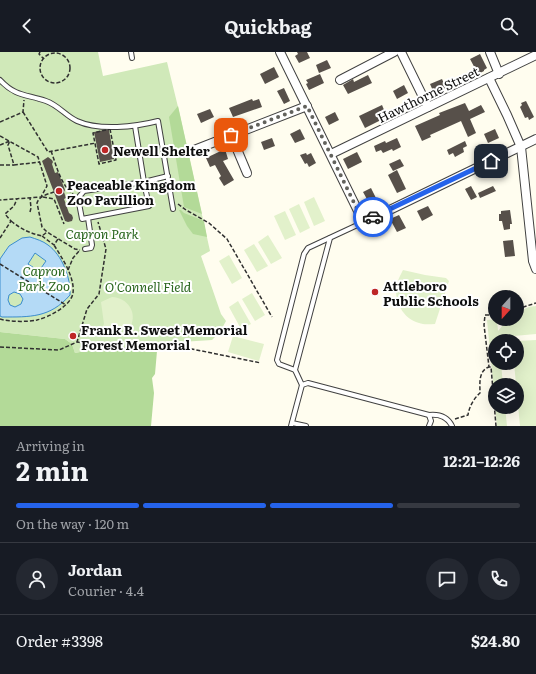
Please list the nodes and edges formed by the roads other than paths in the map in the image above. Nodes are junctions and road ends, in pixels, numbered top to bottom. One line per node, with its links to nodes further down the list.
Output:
1 (131, 52): 7 (lane)
2 (280, 52): 12 (street)
3 (394, 52): 11 (street)
4 (401, 52): 13 (street)
5 (490, 52): 8 (street)
6 (536, 55): 8 (street, Hawthorne Street)
7 (132, 58)
8 (499, 74): 9 (street, Hawthorne Street)
9 (489, 78): 13 (street, Hawthorne Street); 17 (street)
10 (0, 80): 14 (lane)
11 (340, 80)
12 (307, 106): 15 (street); 19 (street)
13 (428, 107): 19 (street, Hawthorne Street)
14 (135, 126): 21 (lane); 22 (lane)
15 (231, 135): 18 (street); 20 (street)
16 (536, 139): 17 (street)
17 (521, 147): 25 (street); 28 (street)
18 (189, 152)
19 (330, 154): 25 (street)
20 (247, 173)
21 (168, 176): 22 (lane); 23 (lane)
22 (144, 182): 24 (lane); 24 (lane)
23 (173, 209)
24 (88, 218): 27 (lane)
25 (366, 221): 26 (lane)
26 (330, 238): 29 (lane); 29 (lane)
27 (85, 249)
28 (536, 269)
29 (295, 370): 30 (lane)
30 (302, 385): 31 (lane); 32 (lane)
31 (429, 415): 34 (lane); 35 (lane)
32 (291, 424): 33 (lane)
33 (306, 426)
34 (429, 426)
35 (452, 426)

